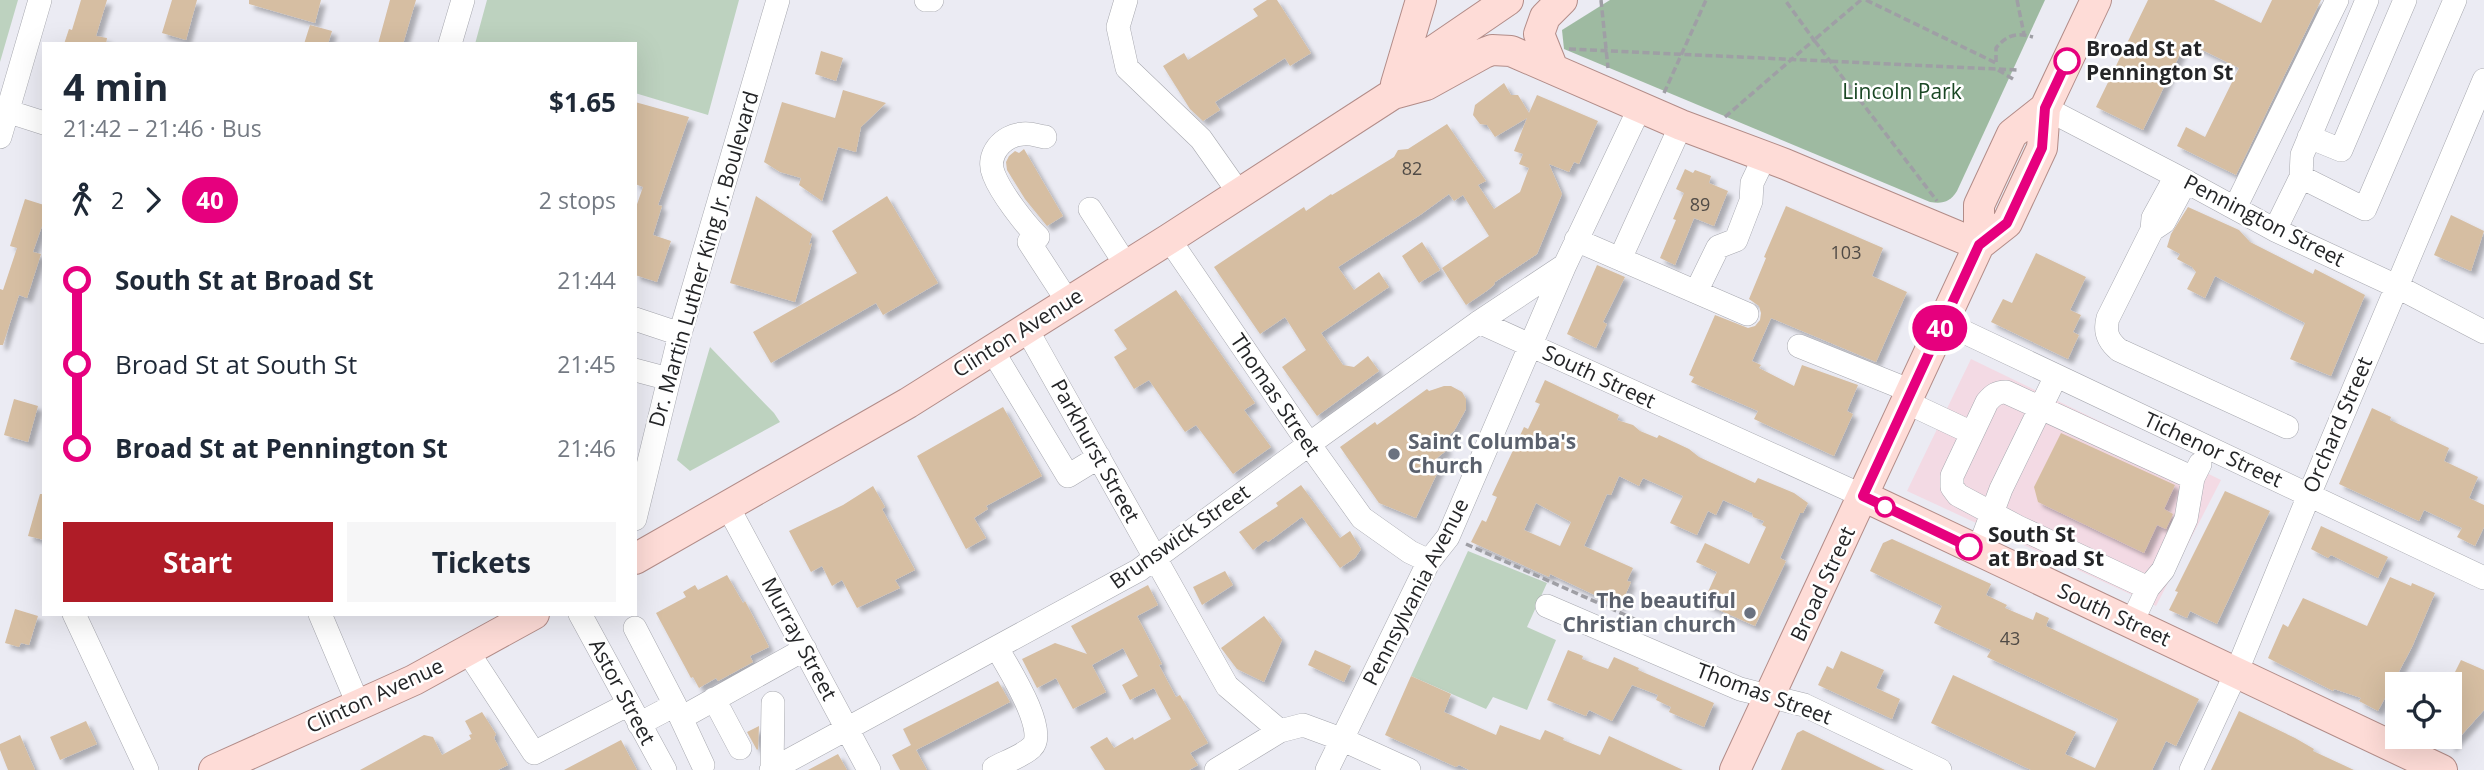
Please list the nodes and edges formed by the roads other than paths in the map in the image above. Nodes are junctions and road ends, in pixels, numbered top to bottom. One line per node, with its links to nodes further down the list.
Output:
1 (40, 0): 21 (street)
2 (463, 0): 15 (street)
3 (778, 0): 49 (street, Dr. Martin Luther King Jr. Boulevard)
4 (926, 0): 5 (street)
5 (932, 0)
6 (1126, 0): 30 (street)
7 (1421, 0): 18 (main road)
8 (1508, 0): 18 (main road)
9 (1562, 0): 16 (main road)
10 (2096, 0): 20 (main road, Broad Street)
11 (2337, 0): 31 (street)
12 (2367, 0): 26 (street)
13 (2404, 0): 26 (street)
14 (2455, 0): 28 (street)
15 (451, 42)
16 (1555, 59): 18 (main road); 19 (main road)
17 (2484, 79): 40 (street, Orchard Street)
18 (1393, 94): 30 (main road, Clinton Avenue)
19 (1652, 100): 23 (main road); 35 (street, Pennsylvania Avenue)
20 (2045, 108): 29 (street, Pennington Street); 36 (main road, Broad Street)
21 (4, 110): 22 (street); 24 (street)
22 (42, 122)
23 (1681, 125): 27 (main road); 37 (street)
24 (0, 137)
25 (1045, 137): 42 (street)
26 (2309, 137): 28 (street)
27 (1763, 158): 36 (main road); 41 (street)
28 (2301, 177): 33 (street)
29 (2181, 178): 31 (street, Pennington Street); 58 (street)
30 (1239, 193): 34 (main road, Clinton Avenue)
31 (2235, 208): 33 (street, Pennington Street)
32 (1090, 209): 38 (street)
33 (2275, 230): 40 (street, Pennington Street)
34 (1169, 239): 38 (main road, Clinton Avenue); 60 (street, Thomas Street)
35 (1576, 240): 37 (street); 39 (street, Pennsylvania Avenue)
36 (1979, 245): 46 (main road, Broad Street)
37 (1620, 259): 41 (street)
38 (1126, 265): 42 (main road, Clinton Avenue)
39 (1565, 265): 45 (street, Brunswick Street); 50 (street, Pennsylvania Avenue)
40 (2396, 286): 48 (street, Pennington Street); 64 (street, Orchard Street)
41 (1696, 292): 43 (street)
42 (1068, 302): 47 (main road, Clinton Avenue)
43 (1747, 314)
44 (637, 320): 49 (street)
45 (1479, 322): 50 (street, South Street); 60 (street, Brunswick Street)
46 (1943, 322): 54 (street, Tichenor Street); 56 (main road, Broad Street)
47 (1026, 328): 52 (main road, Clinton Avenue); 62 (street, Parkhurst Street)
48 (2484, 332)
49 (680, 334): 55 (street, Dr. Martin Luther King Jr. Boulevard)
50 (1530, 345): 65 (street, South Street); 72 (street, Pennsylvania Avenue)
51 (1799, 346): 56 (street)
52 (992, 350): 62 (street); 66 (main road, Clinton Avenue)
53 (637, 371): 55 (street)
54 (2056, 376): 57 (street); 61 (street, Tichenor Street)
55 (669, 379): 67 (street, Dr. Martin Luther King Jr. Boulevard)
56 (1905, 403): 59 (street); 65 (main road, Broad Street)
57 (2041, 408): 59 (street); 63 (street); 68 (street)
58 (2287, 427)
59 (1969, 440): 68 (street)
60 (1309, 444): 71 (street, Brunswick Street); 72 (street, Thomas Street)
61 (2208, 447): 63 (street); 64 (street, Tichenor Street)
62 (1099, 457): 71 (street, Parkhurst Street)
63 (2193, 478): 74 (street)
64 (2309, 495): 73 (street, Tichenor Street); 85 (street, Orchard Street)
65 (1863, 496): 69 (main road, South Street); 87 (main road, Broad Street)
66 (728, 507): 70 (main road, Clinton Avenue); 82 (street, Murray Street)
67 (637, 511)
68 (1993, 514): 69 (street); 74 (street)
69 (1978, 551): 80 (main road, South Street)
70 (637, 557)
71 (1156, 558): 83 (street, Brunswick Street); 93 (street, Parkhurst Street)
72 (1429, 561): 94 (street, Pennsylvania Avenue)
73 (2484, 578)
74 (2148, 588): 80 (street)
75 (1547, 606): 87 (street, Thomas Street)
76 (75, 616): 98 (street)
77 (321, 616): 89 (street)
78 (531, 616): 84 (main road, Clinton Avenue)
79 (581, 616): 91 (street, Astor Street)
80 (2132, 624): 85 (main road, South Street)
81 (635, 628): 90 (street)
82 (805, 649): 86 (street); 92 (street, Murray Street)
83 (997, 649): 92 (street, Brunswick Street); 97 (street)
84 (468, 652): 89 (main road, Clinton Avenue); 91 (street)
85 (2236, 673): 108 (street, Orchard Street); 109 (main road, South Street)
86 (758, 675): 88 (street); 101 (street)
87 (1769, 696): 106 (main road, Broad Street); 107 (street, Thomas Street)
88 (714, 699): 90 (street); 95 (street)
89 (358, 705): 99 (main road, Clinton Avenue)
90 (678, 712): 91 (street); 96 (street)
91 (634, 714): 100 (street, Astor Street)
92 (847, 730): 101 (street, Brunswick Street); 102 (street, Murray Street)
93 (1280, 731): 94 (street); 103 (street)
94 (1341, 739): 104 (street, Pennsylvania Avenue); 105 (street)
95 (740, 748)
96 (703, 765)
97 (994, 768)
98 (147, 770)
99 (214, 770)
100 (665, 770)
101 (772, 770)
102 (869, 770)
103 (1216, 770)
104 (1327, 770)
105 (1409, 770)
106 (1735, 770)
107 (1940, 770)
108 (2191, 770)
109 (2442, 770)

